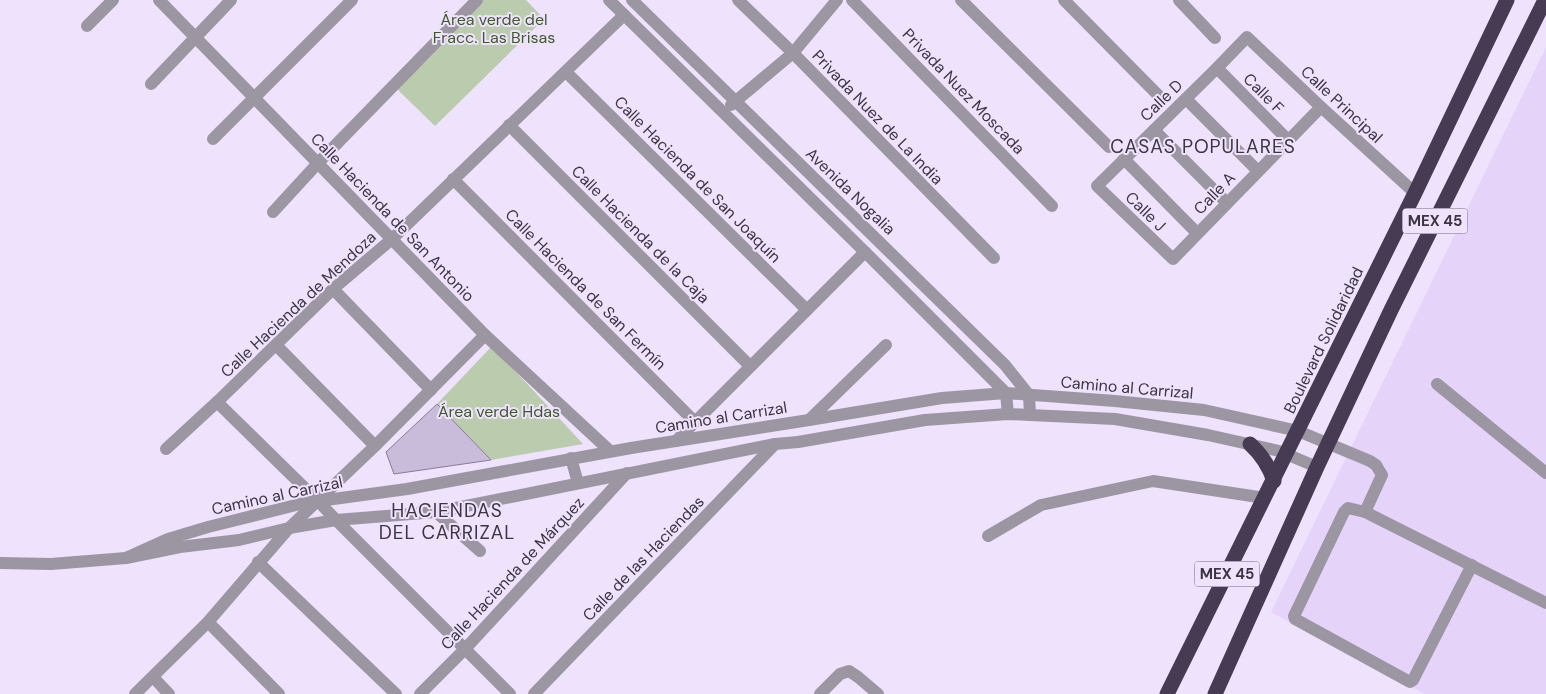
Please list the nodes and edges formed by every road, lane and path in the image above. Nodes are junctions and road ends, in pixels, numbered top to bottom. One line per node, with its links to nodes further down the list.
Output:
1 (113, 0): 17 (street)
2 (159, 0): 18 (street, Calle Hacienda de San Antonio)
3 (231, 0): 18 (street)
4 (352, 0): 26 (street)
5 (477, 0): 37 (street)
6 (609, 0): 16 (street, Avenida Nogalia)
7 (632, 0): 28 (street, Avenida Nogalia)
8 (738, 0): 21 (street, Privada Nuez de La India)
9 (836, 0): 21 (street)
10 (852, 0): 43 (street, Privada Nuez Moscada)
11 (961, 0): 35 (street)
12 (1064, 0): 25 (street)
13 (1179, 0): 20 (street)
14 (1507, 0): 41 (highway, Boulevard Solidaridad / MEX 45)
15 (1546, 0): 69 (highway, MEX 45)
16 (624, 15): 23 (street, Calle Hacienda de Mendoza); 30 (street, Avenida Nogalia)
17 (87, 26)
18 (195, 37): 24 (street); 26 (street, Calle Hacienda de San Antonio)
19 (1247, 37): 22 (street, Calle D); 29 (street, Calle Principal)
20 (1216, 38)
21 (793, 53): 28 (street); 48 (street, Privada Nuez de La India)
22 (1217, 68): 27 (street, Calle D); 34 (street, Calle F)
23 (566, 72): 31 (street, Calle Hacienda de Mendoza); 51 (street, Calle Hacienda de San Joaquín)
24 (151, 84)
25 (1159, 96)
26 (254, 98): 33 (street); 37 (street, Calle Hacienda de San Antonio)
27 (1186, 99): 32 (street, Calle D); 38 (street)
28 (735, 101): 30 (street); 59 (street, Avenida Nogalia)
29 (1321, 107): 34 (street, Calle A); 41 (street, Calle Principal)
30 (723, 113): 47 (street, Avenida Nogalia)
31 (509, 126): 39 (street, Calle Hacienda de Mendoza); 55 (street, Calle Hacienda de la Caja)
32 (1154, 130): 36 (street, Calle D); 42 (street)
33 (213, 139)
34 (1288, 140): 38 (street, Calle A)
35 (1109, 147)
36 (1124, 159): 40 (street, Calle D); 45 (street)
37 (318, 163): 44 (street); 46 (street, Calle Hacienda de San Antonio)
38 (1258, 171): 42 (street, Calle A)
39 (453, 179): 46 (street, Calle Hacienda de Mendoza); 64 (street, Calle Hacienda de San Fermín)
40 (1097, 186): 49 (street, Calle J)
41 (1415, 193): 65 (highway, Boulevard Solidaridad / MEX 45)
42 (1227, 203): 45 (street, Calle A)
43 (1052, 206)
44 (273, 212)
45 (1198, 234): 49 (street, Calle A)
46 (392, 239): 50 (street, Calle Hacienda de Mendoza); 52 (street, Calle Hacienda de San Antonio)
47 (865, 252): 51 (street); 58 (street, Avenida Nogalia)
48 (994, 258)
49 (1173, 259)
50 (333, 289): 53 (street, Calle Hacienda de Mendoza); 57 (street)
51 (807, 310): 55 (street)
52 (485, 335): 57 (street); 72 (street, Calle Hacienda de San Antonio)
53 (276, 345): 60 (street, Calle Hacienda de Mendoza); 70 (street)
54 (886, 345): 63 (street)
55 (750, 366): 64 (street)
56 (1437, 384): 77 (street)
57 (430, 390): 70 (street)
58 (1006, 393): 59 (street, Camino al Carrizal); 61 (street); 63 (street, Camino al Carrizal)
59 (1028, 395): 62 (street); 65 (street, Camino al Carrizal)
60 (217, 402): 71 (street, Calle Hacienda de Mendoza); 81 (street)
61 (1008, 414): 62 (street, Camino al Carrizal); 67 (street, Camino al Carrizal)
62 (1030, 415): 68 (street, Camino al Carrizal)
63 (809, 420): 66 (street, Camino al Carrizal)
64 (695, 422): 66 (street)
65 (1298, 431): 69 (street, Camino al Carrizal); 73 (highway, Boulevard Solidaridad / MEX 45)
66 (676, 441): 72 (street, Camino al Carrizal)
67 (775, 444): 76 (street, Camino al Carrizal); 103 (street, Calle de las Haciendas)
68 (1250, 444): 73 (street, Camino al Carrizal); 78 (highway)
69 (1328, 444): 75 (highway, MEX 45); 83 (street, Camino al Carrizal)
70 (375, 446): 81 (street)
71 (166, 449)
72 (610, 452): 74 (street, Camino al Carrizal)
73 (1288, 454): 75 (street, Camino al Carrizal); 78 (highway, Boulevard Solidaridad / MEX 45)
74 (571, 458): 79 (street); 81 (street, Camino al Carrizal)
75 (1317, 467): 96 (highway, MEX 45)
76 (627, 472): 79 (street, Camino al Carrizal); 94 (street, Calle Hacienda de Márquez)
77 (1546, 473)
78 (1274, 481): 80 (highway, Boulevard Solidaridad / MEX 45)
79 (578, 483): 82 (street, Camino al Carrizal)
80 (1265, 498): 86 (street); 106 (highway, Boulevard Solidaridad / MEX 45)
81 (318, 501): 84 (street); 85 (street); 88 (street, Camino al Carrizal)
82 (436, 512): 84 (street, Camino al Carrizal); 87 (street)
83 (1365, 512): 91 (street); 91 (street)
84 (336, 520): 85 (street, Camino al Carrizal); 94 (street)
85 (288, 528): 88 (street, Camino al Carrizal); 89 (street)
86 (988, 536)
87 (480, 552)
88 (126, 558): 90 (street, Camino al Carrizal)
89 (258, 562): 93 (street); 100 (street)
90 (0, 563)
91 (1472, 566): 92 (street)
92 (1546, 602)
93 (208, 622): 95 (street); 99 (street)
94 (464, 649): 101 (street, Calle Hacienda de Márquez); 102 (street)
95 (153, 677): 97 (street); 98 (street)
96 (1216, 693)
97 (136, 694)
98 (169, 694)
99 (279, 694)
100 (396, 694)
101 (420, 694)
102 (510, 694)
103 (534, 694)
104 (820, 694): 105 (street)
105 (878, 694)
106 (1168, 694)

